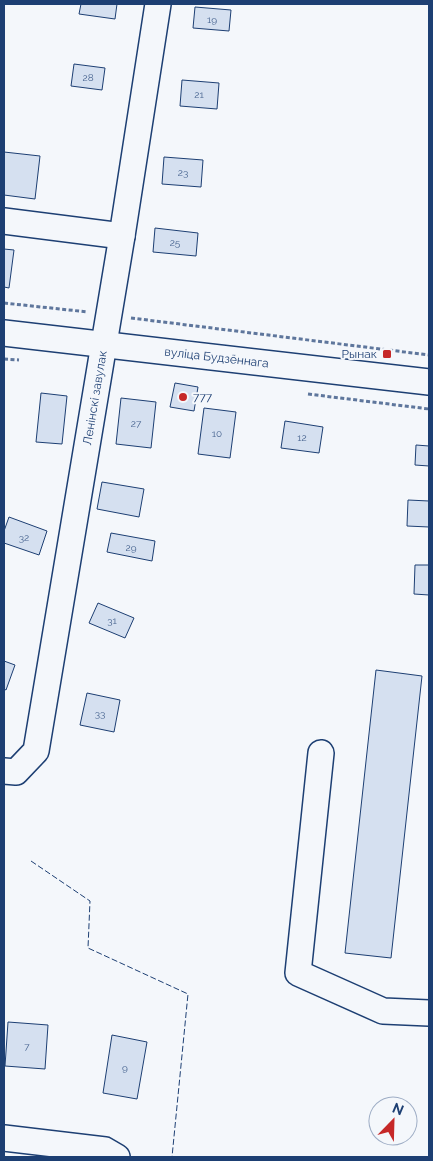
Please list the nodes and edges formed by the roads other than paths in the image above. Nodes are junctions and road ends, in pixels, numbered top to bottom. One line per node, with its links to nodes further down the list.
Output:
1 (158, 4): 3 (street, Ленінскі завулак)
2 (4, 221): 3 (street)
3 (122, 236): 5 (street, Ленінскі завулак)
4 (4, 333): 5 (street, вуліца Будзённага)
5 (104, 345): 6 (street, вуліца Будзённага); 8 (street, Ленінскі завулак)
6 (429, 382)
7 (321, 753): 9 (street)
8 (4, 771)
9 (429, 1013)
10 (4, 1138): 11 (street)
11 (30, 1149): 12 (street)
12 (111, 1154)

